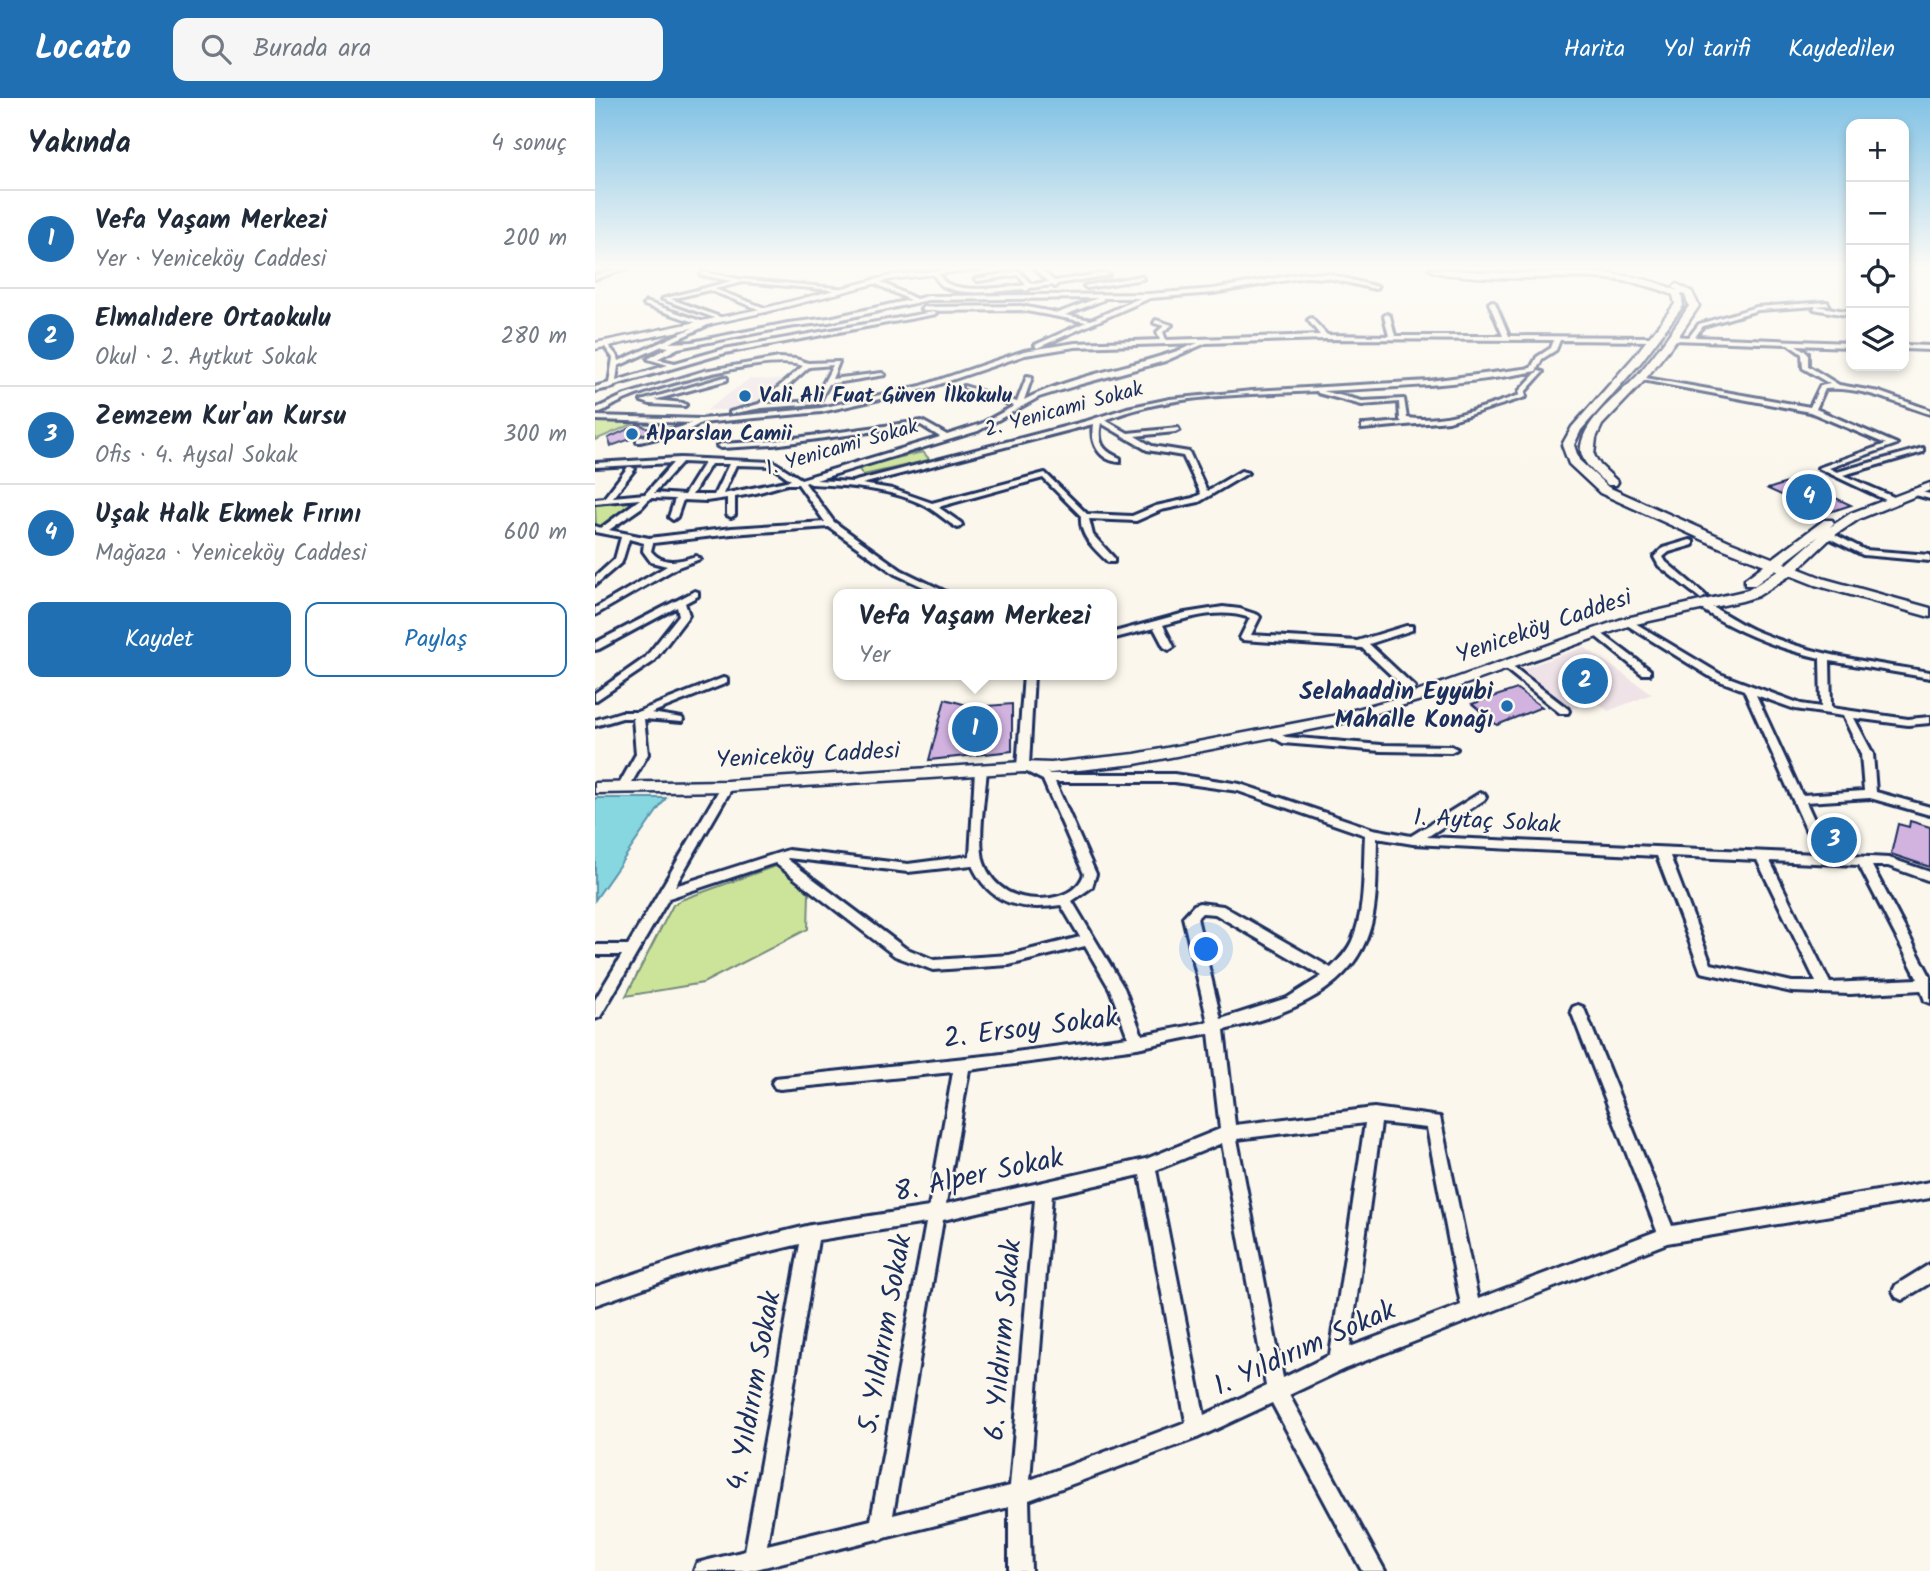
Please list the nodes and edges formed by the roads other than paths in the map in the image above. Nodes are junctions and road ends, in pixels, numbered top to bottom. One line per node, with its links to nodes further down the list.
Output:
1 (631, 338): 18 (street)
2 (674, 338): 16 (street)
3 (723, 338): 21 (street)
4 (806, 338): 19 (street); 29 (street); 31 (street)
5 (1056, 338): 25 (street)
6 (1162, 338): 15 (street)
7 (1303, 338): 14 (street)
8 (1544, 338): 9 (street)
9 (1558, 338): 12 (street); 30 (street)
10 (1673, 338): 11 (street); 35 (main road)
11 (1691, 338): 13 (street)
12 (1653, 339): 105 (main road)
13 (1735, 340): 17 (street)
14 (1206, 341): 15 (street); 50 (street, 1. Yenicami Sokak)
15 (1164, 342): 25 (street)
16 (660, 344): 21 (street); 27 (street)
17 (1791, 344): 20 (street); 38 (street)
18 (599, 345): 27 (street)
19 (797, 345)
20 (1846, 345)
21 (676, 346): 29 (street)
22 (1909, 347): 23 (street)
23 (1930, 348)
24 (788, 353): 26 (street)
25 (1024, 353): 48 (street)
26 (779, 360): 28 (street); 31 (street)
27 (617, 364): 39 (street)
28 (807, 365): 37 (street); 51 (street)
29 (679, 366): 39 (street)
30 (1534, 370): 42 (street, 2. Yenicami Sokak); 47 (street)
31 (699, 374): 43 (street)
32 (883, 375): 36 (street)
33 (1029, 377): 50 (street)
34 (725, 379): 44 (street)
35 (1640, 379): 53 (street); 105 (main road)
36 (855, 381): 37 (street); 48 (street)
37 (827, 382): 51 (street)
38 (1836, 385): 53 (street); 55 (street)
39 (612, 386): 41 (street)
40 (966, 387): 50 (street)
41 (599, 389): 43 (street)
42 (1306, 389): 45 (street); 57 (street, 2. Yenicami Sokak)
43 (627, 396): 44 (street); 54 (street)
44 (644, 401): 49 (street)
45 (1362, 403): 52 (street); 60 (street)
46 (1468, 403): 47 (street)
47 (1500, 403): 60 (street)
48 (847, 404): 59 (street)
49 (683, 405)
50 (1019, 405): 64 (street, 1. Yenicami Sokak)
51 (761, 406): 58 (street)
52 (1351, 408)
53 (1812, 410): 76 (street)
54 (595, 412)
55 (1930, 412)
56 (595, 418): 58 (street)
57 (1098, 419): 63 (street); 70 (street); 79 (street, 2. Yenicami Sokak)
58 (683, 420): 59 (street)
59 (701, 421): 65 (street)
60 (1416, 422): 61 (street)
61 (1365, 427)
62 (1175, 430): 63 (street)
63 (1126, 435): 68 (street)
64 (945, 437): 66 (street); 78 (street, 1. Yenicami Sokak)
65 (640, 440)
66 (721, 446)
67 (1920, 450): 76 (street)
68 (1186, 454): 82 (street)
69 (680, 460): 71 (street); 73 (street); 83 (street)
70 (1117, 460)
71 (709, 461): 72 (street); 85 (street)
72 (734, 461): 78 (street); 88 (street)
73 (595, 465)
74 (631, 469): 89 (street)
75 (1244, 472): 82 (street)
76 (1837, 474): 86 (street)
77 (1930, 478): 86 (street, Yeniceköy Caddesi)
78 (800, 482): 79 (street); 84 (street, 1. Yenicami Sokak); 95 (street)
79 (855, 483): 91 (street)
80 (1930, 486): 81 (street, Yeniceköy Caddesi)
81 (1915, 492): 86 (street, Yeniceköy Caddesi); 87 (street)
82 (1205, 495): 93 (street)
83 (646, 496): 85 (street, 1. Yenicami Sokak); 89 (street, 1. Yenicami Sokak); 97 (street)
84 (731, 496): 88 (street, 1. Yenicami Sokak); 92 (street)
85 (683, 497): 88 (street, 1. Yenicami Sokak); 94 (street)
86 (1888, 497): 98 (street, Yeniceköy Caddesi); 105 (street, Yeniceköy Caddesi)
87 (1930, 497)
88 (717, 498)
89 (606, 500): 90 (street, 1. Yenicami Sokak)
90 (595, 501)
91 (935, 505): 93 (street); 96 (street)
92 (731, 515)
93 (1085, 516): 104 (street)
94 (673, 517)
95 (831, 524): 100 (street); 109 (street)
96 (958, 525)
97 (598, 530): 99 (street)
98 (1828, 534): 102 (street); 107 (street, Yeniceköy Caddesi)
99 (625, 537): 100 (street); 108 (street)
100 (649, 541): 106 (street)
101 (1690, 543): 112 (street)
102 (1930, 558)
103 (696, 559): 106 (street)
104 (1111, 560)
105 (1778, 560): 107 (main road); 112 (street, Yeniceköy Caddesi)
106 (675, 565): 114 (street)
107 (1794, 566): 111 (main road); 112 (street, Yeniceköy Caddesi); 115 (main road)
108 (595, 582)
109 (935, 589)
110 (695, 594): 113 (street)
111 (1930, 600)
112 (1701, 601): 116 (street, Yeniceköy Caddesi); 124 (street); 127 (street, Yeniceköy Caddesi)
113 (680, 603): 122 (street); 133 (street)
114 (595, 612)
115 (1930, 612)
116 (1627, 622): 119 (street, Yeniceköy Caddesi); 132 (street)
117 (1158, 625): 120 (street); 121 (street); 123 (street)
118 (1409, 628): 121 (street)
119 (1597, 633): 125 (street, Yeniceköy Caddesi); 126 (street)
120 (1117, 635)
121 (1359, 643): 131 (street)
122 (595, 647)
123 (1169, 647)
124 (1825, 656): 128 (street); 135 (street)
125 (1507, 665): 127 (street, Yeniceköy Caddesi); 134 (street)
126 (1646, 672)
127 (1461, 675): 131 (street, Yeniceköy Caddesi); 141 (street, Yeniceköy Caddesi)
128 (1930, 676)
129 (1028, 680): 143 (street)
130 (723, 681): 137 (street)
131 (1410, 687): 143 (street, Yeniceköy Caddesi)
132 (1749, 690): 135 (street); 151 (street)
133 (595, 698)
134 (1564, 711)
135 (1826, 711): 136 (street)
136 (1847, 714): 139 (street); 149 (street)
137 (638, 715): 138 (street); 140 (street); 148 (street)
138 (678, 720)
139 (1930, 720)
140 (595, 723)
141 (1272, 733): 142 (street); 143 (street, Yeniceköy Caddesi)
142 (1451, 749)
143 (1023, 766): 144 (street, Yeniceköy Caddesi); 145 (street)
144 (981, 770): 146 (street, Yeniceköy Caddesi); 158 (street)
145 (1048, 778): 153 (street, 1. Aytaç Sokak); 163 (street)
146 (727, 786): 148 (street, Yeniceköy Caddesi); 162 (street)
147 (595, 788): 148 (street, Yeniceköy Caddesi)
148 (623, 788)
149 (1870, 794): 151 (street); 152 (street)
150 (1480, 797): 154 (street)
151 (1799, 799): 159 (street)
152 (1930, 811)
153 (1371, 833): 154 (street, 1. Aytaç Sokak); 167 (street, 2. Ersoy Sokak)
154 (1413, 840): 155 (street, 1. Aytaç Sokak)
155 (1662, 850): 156 (street, 1. Aytaç Sokak); 168 (street)
156 (1762, 857): 159 (street, 1. Aytaç Sokak); 168 (street)
157 (777, 858): 158 (street); 162 (street); 164 (street)
158 (976, 860): 163 (street)
159 (1826, 860): 160 (street, 1. Aytaç Sokak)
160 (1864, 862): 161 (street, 1. Aytaç Sokak); 169 (street)
161 (1930, 877)
162 (663, 895): 166 (street)
163 (1065, 900): 164 (street)
164 (1088, 940): 173 (street)
165 (595, 950): 166 (street)
166 (631, 950): 171 (street)
167 (1332, 975): 172 (street, 2. Ersoy Sokak); 172 (street)
168 (1826, 989): 169 (street)
169 (1929, 990)
170 (1578, 1011): 183 (street)
171 (595, 1013)
172 (1216, 1027): 173 (street, 2. Ersoy Sokak); 177 (street)
173 (1137, 1042): 174 (street, 2. Ersoy Sokak)
174 (962, 1066): 175 (street, 2. Ersoy Sokak); 181 (street, 5. Yıldırım Sokak)
175 (781, 1083)
176 (1374, 1115): 177 (street, 8. Alper Sokak); 187 (street, 8. Alper Sokak); 188 (street)
177 (1227, 1133): 178 (street, 8. Alper Sokak); 189 (street)
178 (1147, 1166): 180 (street, 8. Alper Sokak); 190 (street)
179 (1930, 1189): 183 (street, 1. Yıldırım Sokak)
180 (1044, 1190): 181 (street, 8. Alper Sokak); 191 (street, 6. Yıldırım Sokak)
181 (936, 1214): 182 (street, 8. Alper Sokak); 192 (street, 5. Yıldırım Sokak)
182 (811, 1233): 186 (street, 8. Alper Sokak); 193 (street, 4. Yıldırım Sokak)
183 (1667, 1235): 187 (street, 1. Yıldırım Sokak)
184 (1930, 1273): 185 (street)
185 (1902, 1291)
186 (595, 1296)
187 (1471, 1309): 188 (street, 1. Yıldırım Sokak)
188 (1339, 1361): 189 (street, 1. Yıldırım Sokak)
189 (1276, 1391): 190 (street, 1. Yıldırım Sokak); 196 (street)
190 (1197, 1428): 191 (street, 1. Yıldırım Sokak)
191 (1019, 1494): 192 (street, 1. Yıldırım Sokak); 195 (street, 6. Yıldırım Sokak)
192 (880, 1530): 193 (street, 1. Yıldırım Sokak)
193 (754, 1559): 194 (street, 1. Yıldırım Sokak)
194 (705, 1571)
195 (1020, 1571)
196 (1374, 1571)

